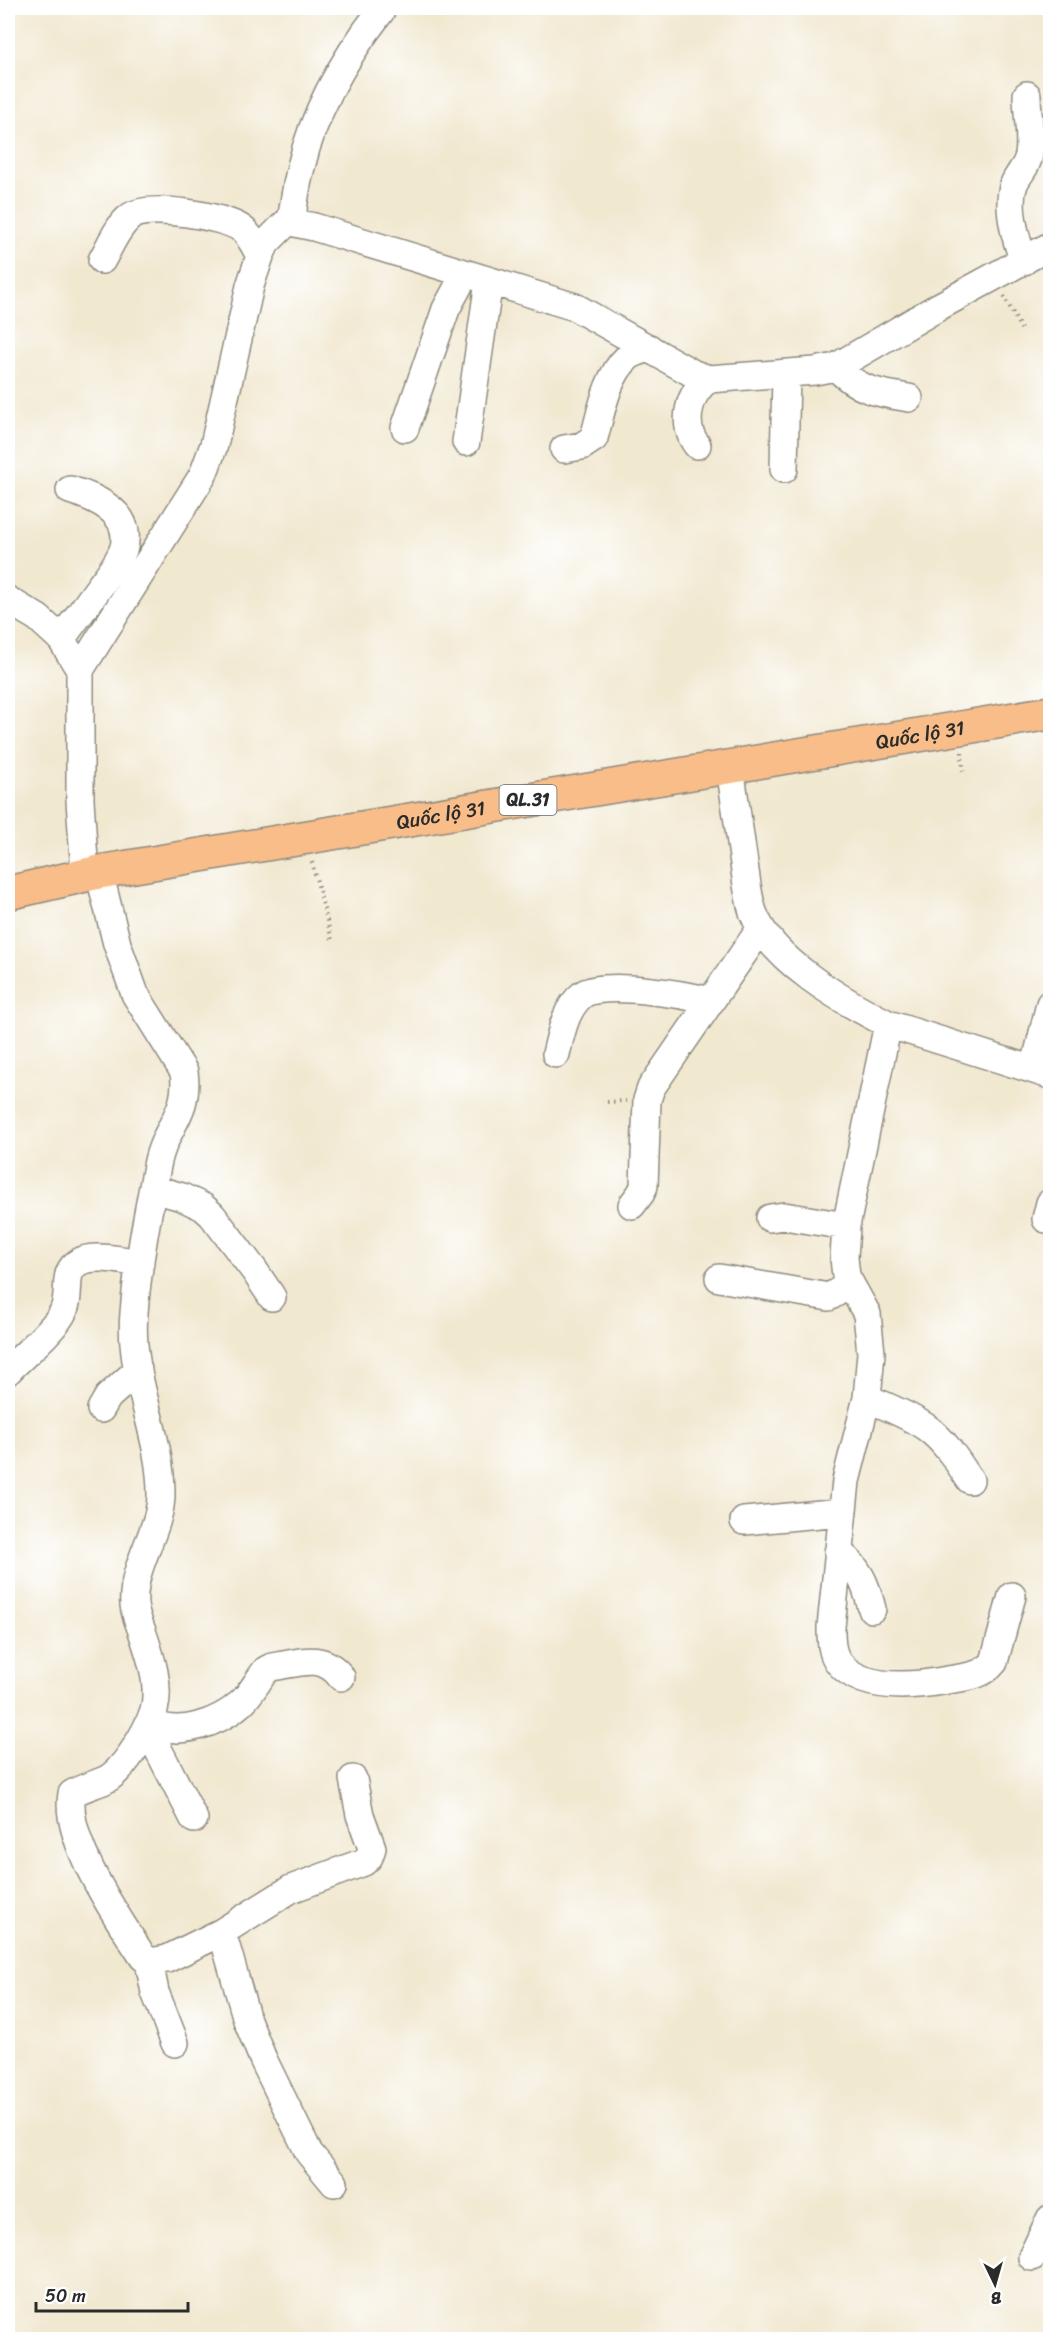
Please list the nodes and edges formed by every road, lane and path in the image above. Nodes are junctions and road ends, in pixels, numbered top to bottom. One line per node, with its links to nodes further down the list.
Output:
1 (381, 12): 3 (street)
2 (1027, 95): 7 (street)
3 (291, 222): 5 (street); 8 (street)
4 (1050, 246): 7 (street)
5 (260, 256): 6 (street); 24 (street)
6 (102, 260)
7 (1024, 261): 9 (street)
8 (477, 277): 11 (street); 16 (street); 17 (street)
9 (995, 277): 10 (path); 12 (street)
10 (1021, 328)
11 (648, 348): 14 (street); 19 (street)
12 (836, 367): 13 (street); 15 (street)
13 (786, 374): 14 (street); 20 (street)
14 (709, 379): 18 (street)
15 (909, 398)
16 (405, 428)
17 (466, 442)
18 (698, 445)
19 (564, 449)
20 (784, 469)
21 (70, 490): 23 (street)
22 (8, 600): 23 (street)
23 (61, 639): 24 (street)
24 (80, 670): 28 (street)
25 (1050, 713): 26 (highway, Quốc lộ 31 / QL.31)
26 (730, 766): 27 (highway, Quốc lộ 31 / QL.31); 30 (street)
27 (305, 838): 28 (highway, Quốc lộ 31 / QL.31); 31 (path)
28 (92, 874): 29 (highway, Quốc lộ 31 / QL.31); 37 (street)
29 (8, 893)
30 (761, 928): 32 (street); 34 (street)
31 (332, 940)
32 (711, 1001): 35 (street); 38 (street)
33 (1050, 1004): 36 (street)
34 (888, 1024): 36 (street); 40 (street)
35 (556, 1054)
36 (1042, 1073)
37 (154, 1189): 41 (street); 44 (street)
38 (632, 1205)
39 (770, 1218): 40 (street)
40 (846, 1226): 43 (street)
41 (140, 1263): 45 (street); 46 (street)
42 (718, 1278): 43 (street)
43 (849, 1285): 47 (street)
44 (273, 1297)
45 (138, 1370): 48 (street); 56 (street)
46 (8, 1371)
47 (867, 1398): 49 (street); 50 (street)
48 (101, 1409)
49 (970, 1480)
50 (842, 1512): 51 (street); 52 (street)
51 (744, 1521)
52 (838, 1552): 53 (street); 54 (street)
53 (1012, 1596)
54 (872, 1609)
55 (341, 1677): 56 (street)
56 (151, 1722): 58 (street); 60 (street)
57 (353, 1779): 59 (street)
58 (194, 1819)
59 (222, 1932): 60 (street); 62 (street)
60 (150, 1962): 61 (street)
61 (175, 2043)
62 (334, 2184)
63 (1050, 2219): 64 (street)
64 (1032, 2257)

